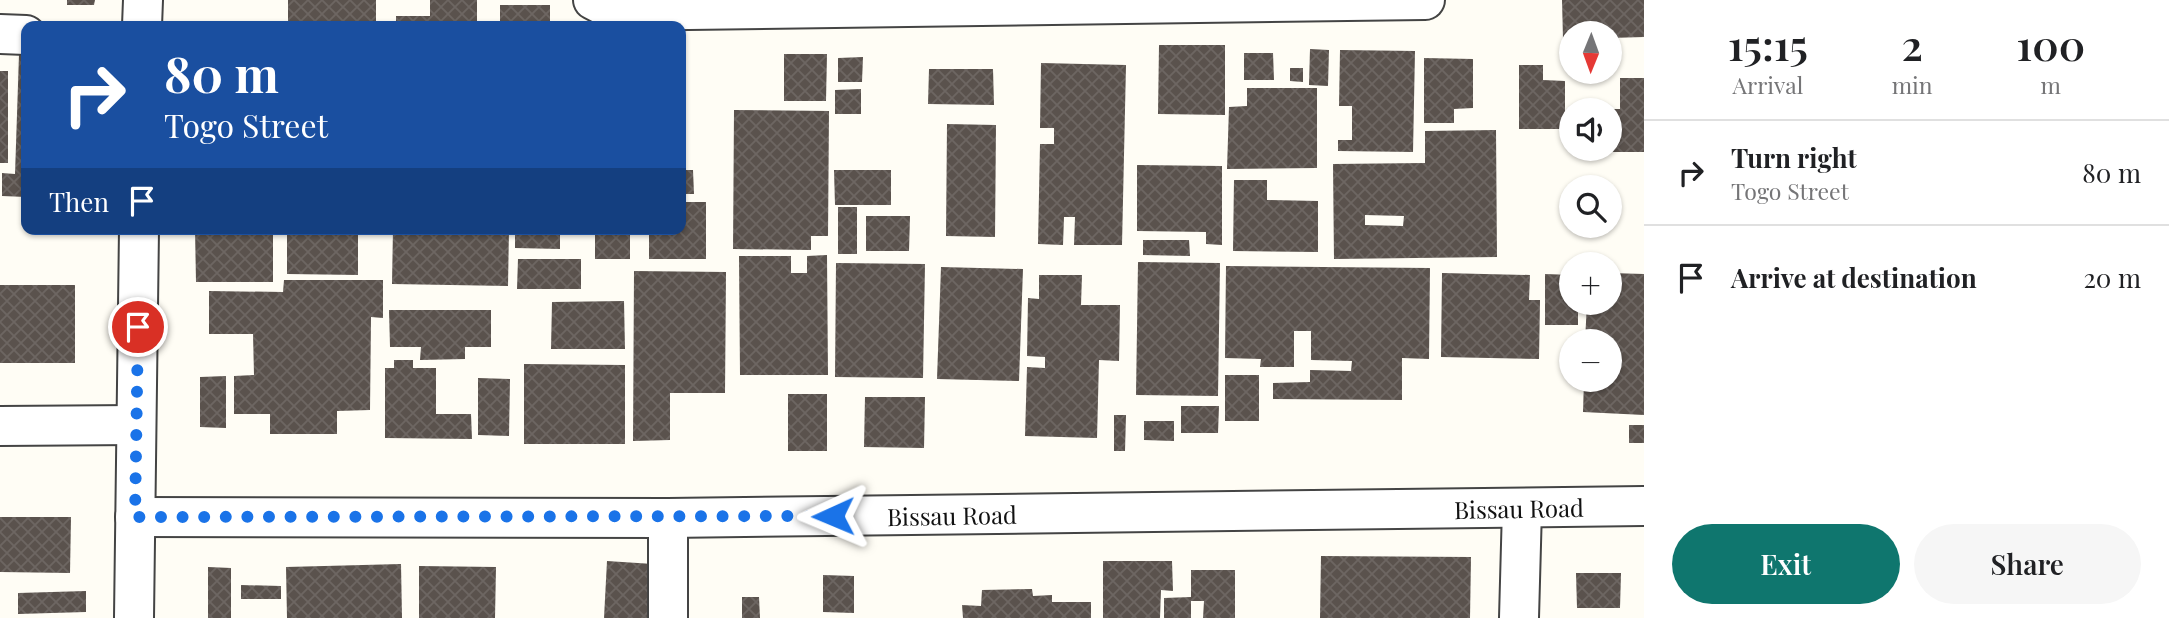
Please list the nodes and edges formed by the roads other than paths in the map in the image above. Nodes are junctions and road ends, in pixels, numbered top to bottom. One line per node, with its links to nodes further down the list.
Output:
1 (143, 0): 4 (street)
2 (593, 0): 3 (street)
3 (1425, 0)
4 (142, 21)
5 (0, 34): 6 (street)
6 (21, 35)
7 (139, 235): 8 (street)
8 (136, 425): 9 (street); 12 (street)
9 (0, 426)
10 (1644, 506): 11 (street, Bissau Road)
11 (1522, 509): 13 (street, Bissau Road); 16 (street)
12 (135, 517): 13 (street, Bissau Road); 14 (street)
13 (668, 518): 15 (street)
14 (135, 618)
15 (668, 618)
16 (1519, 618)

